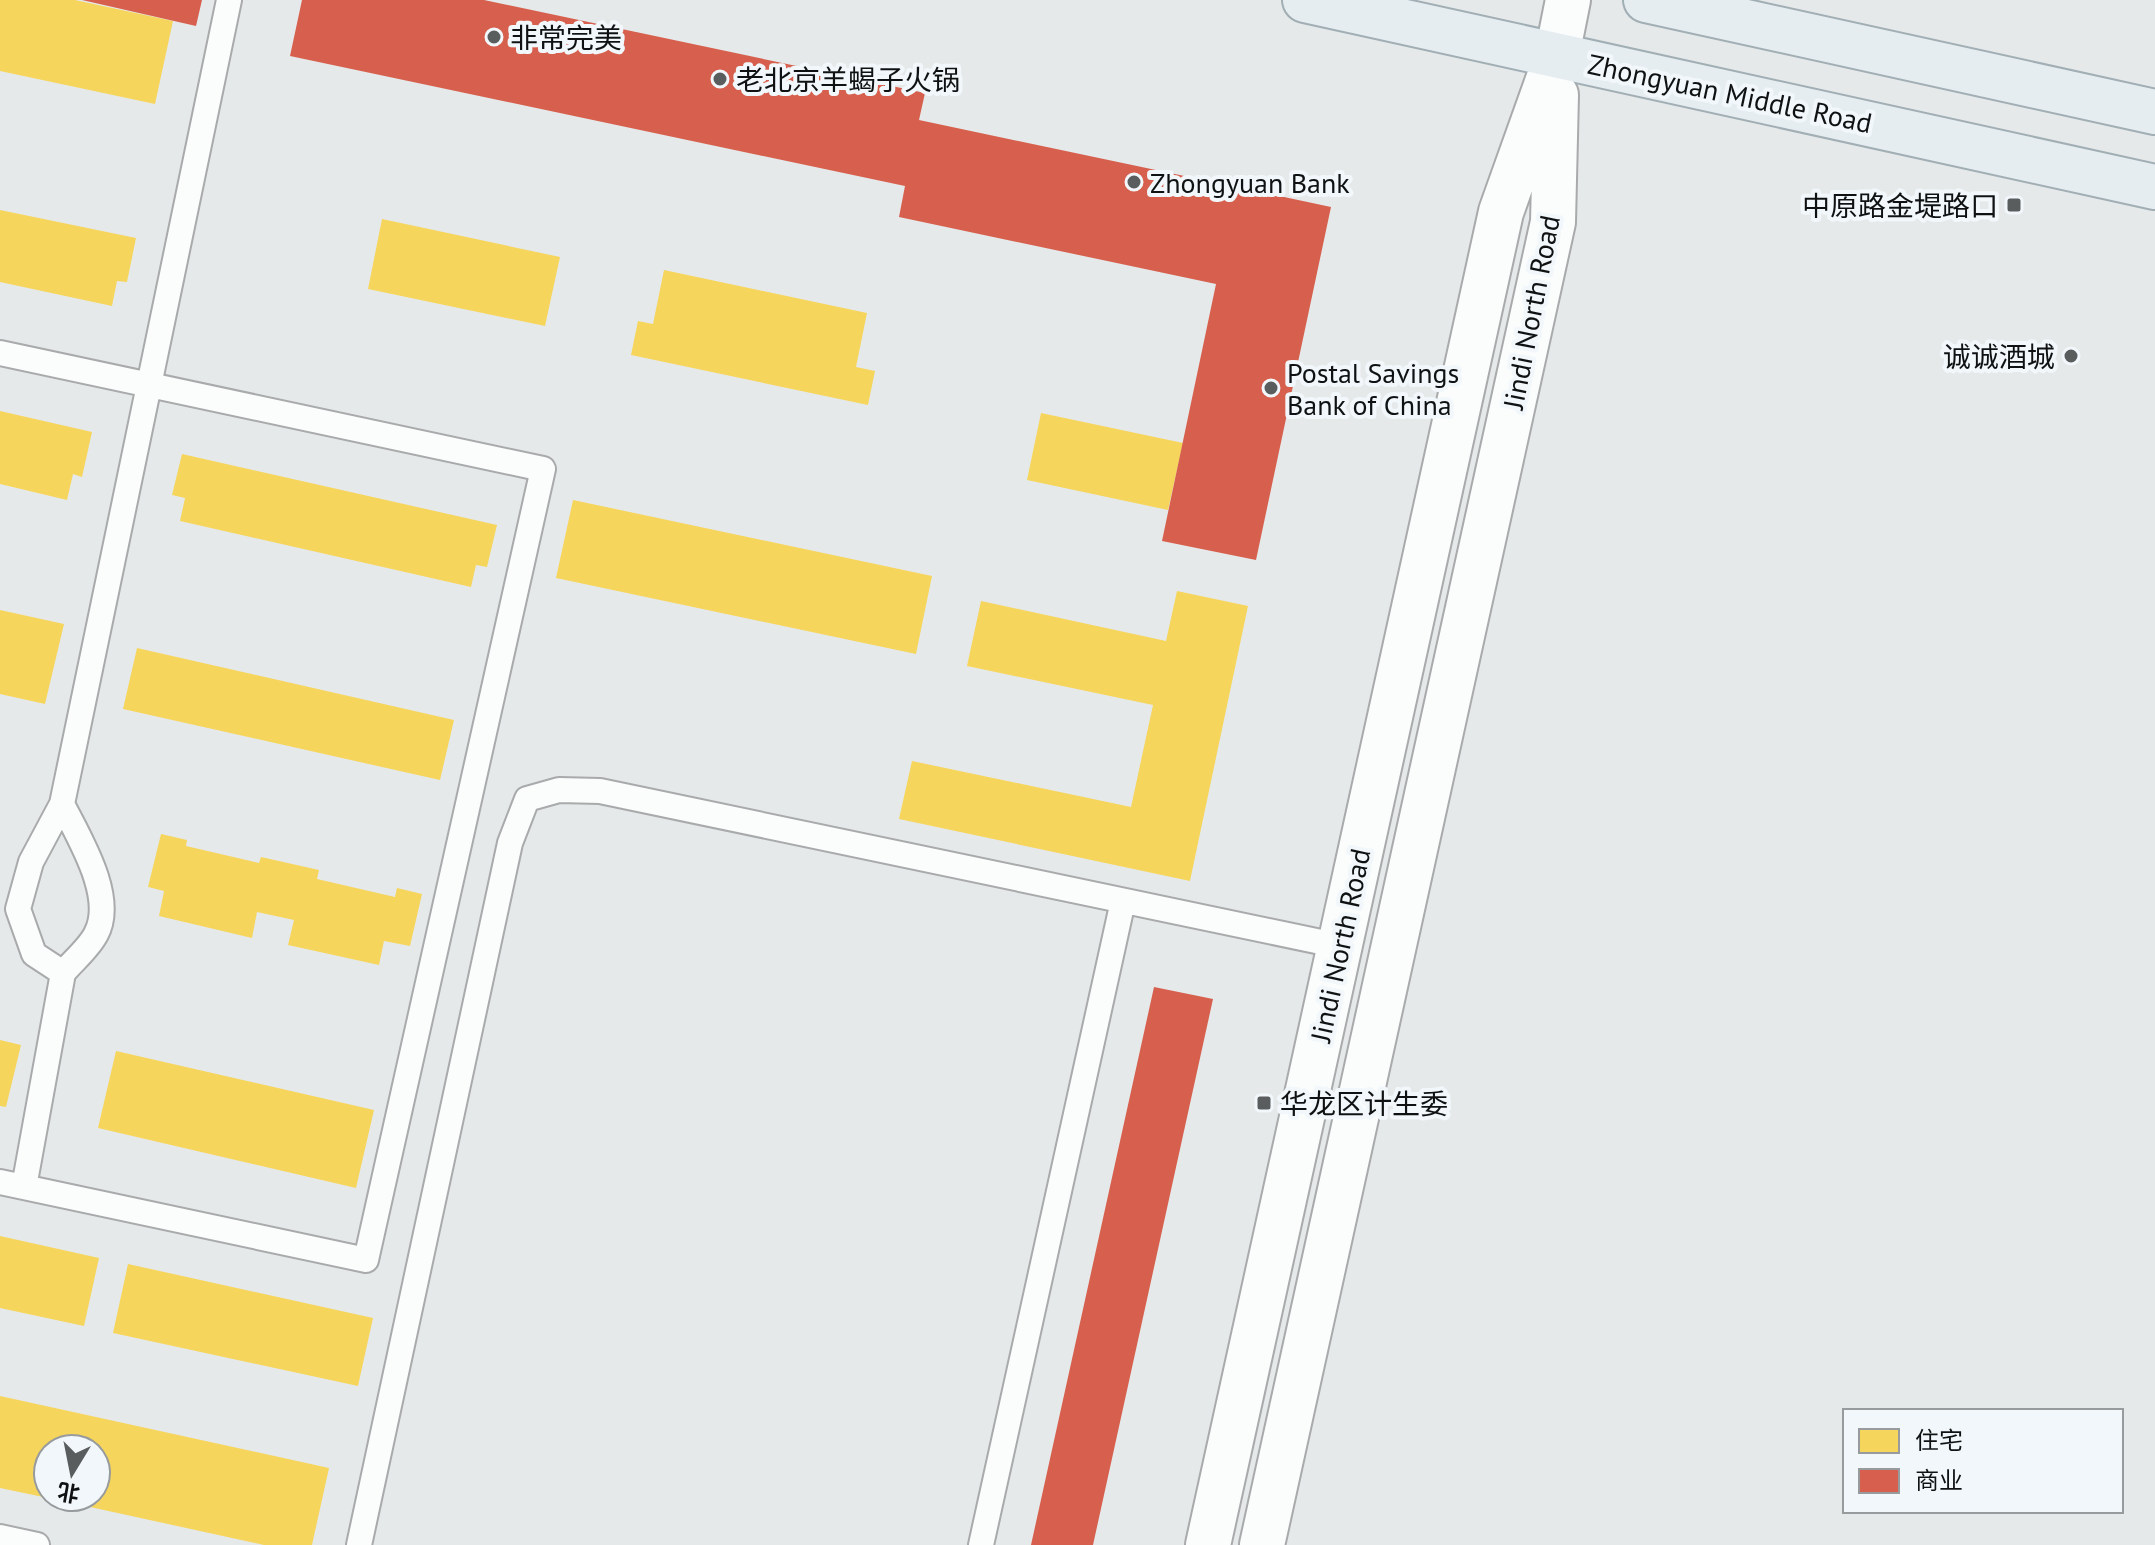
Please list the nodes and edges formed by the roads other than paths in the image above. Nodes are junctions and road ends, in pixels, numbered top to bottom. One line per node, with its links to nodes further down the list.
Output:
1 (229, 0): 9 (lane)
2 (1305, 0): 5 (main road, Zhongyuan Middle Road)
3 (1568, 0): 5 (street)
4 (1646, 0): 6 (main road)
5 (1557, 55): 7 (main road, Zhongyuan Middle Road); 12 (street, Jindi North Road); 20 (street, Jindi North Road)
6 (2155, 112)
7 (2155, 187)
8 (0, 353): 9 (lane)
9 (149, 385): 10 (lane); 14 (lane)
10 (62, 804): 13 (lane); 13 (lane)
11 (1123, 901): 12 (lane); 17 (lane); 18 (lane)
12 (1340, 946): 19 (street, Jindi North Road)
13 (63, 973): 14 (lane)
14 (12, 1184)
15 (0, 1537): 16 (lane)
16 (37, 1545)
17 (359, 1545)
18 (981, 1545)
19 (1208, 1545)
20 (1262, 1545)

